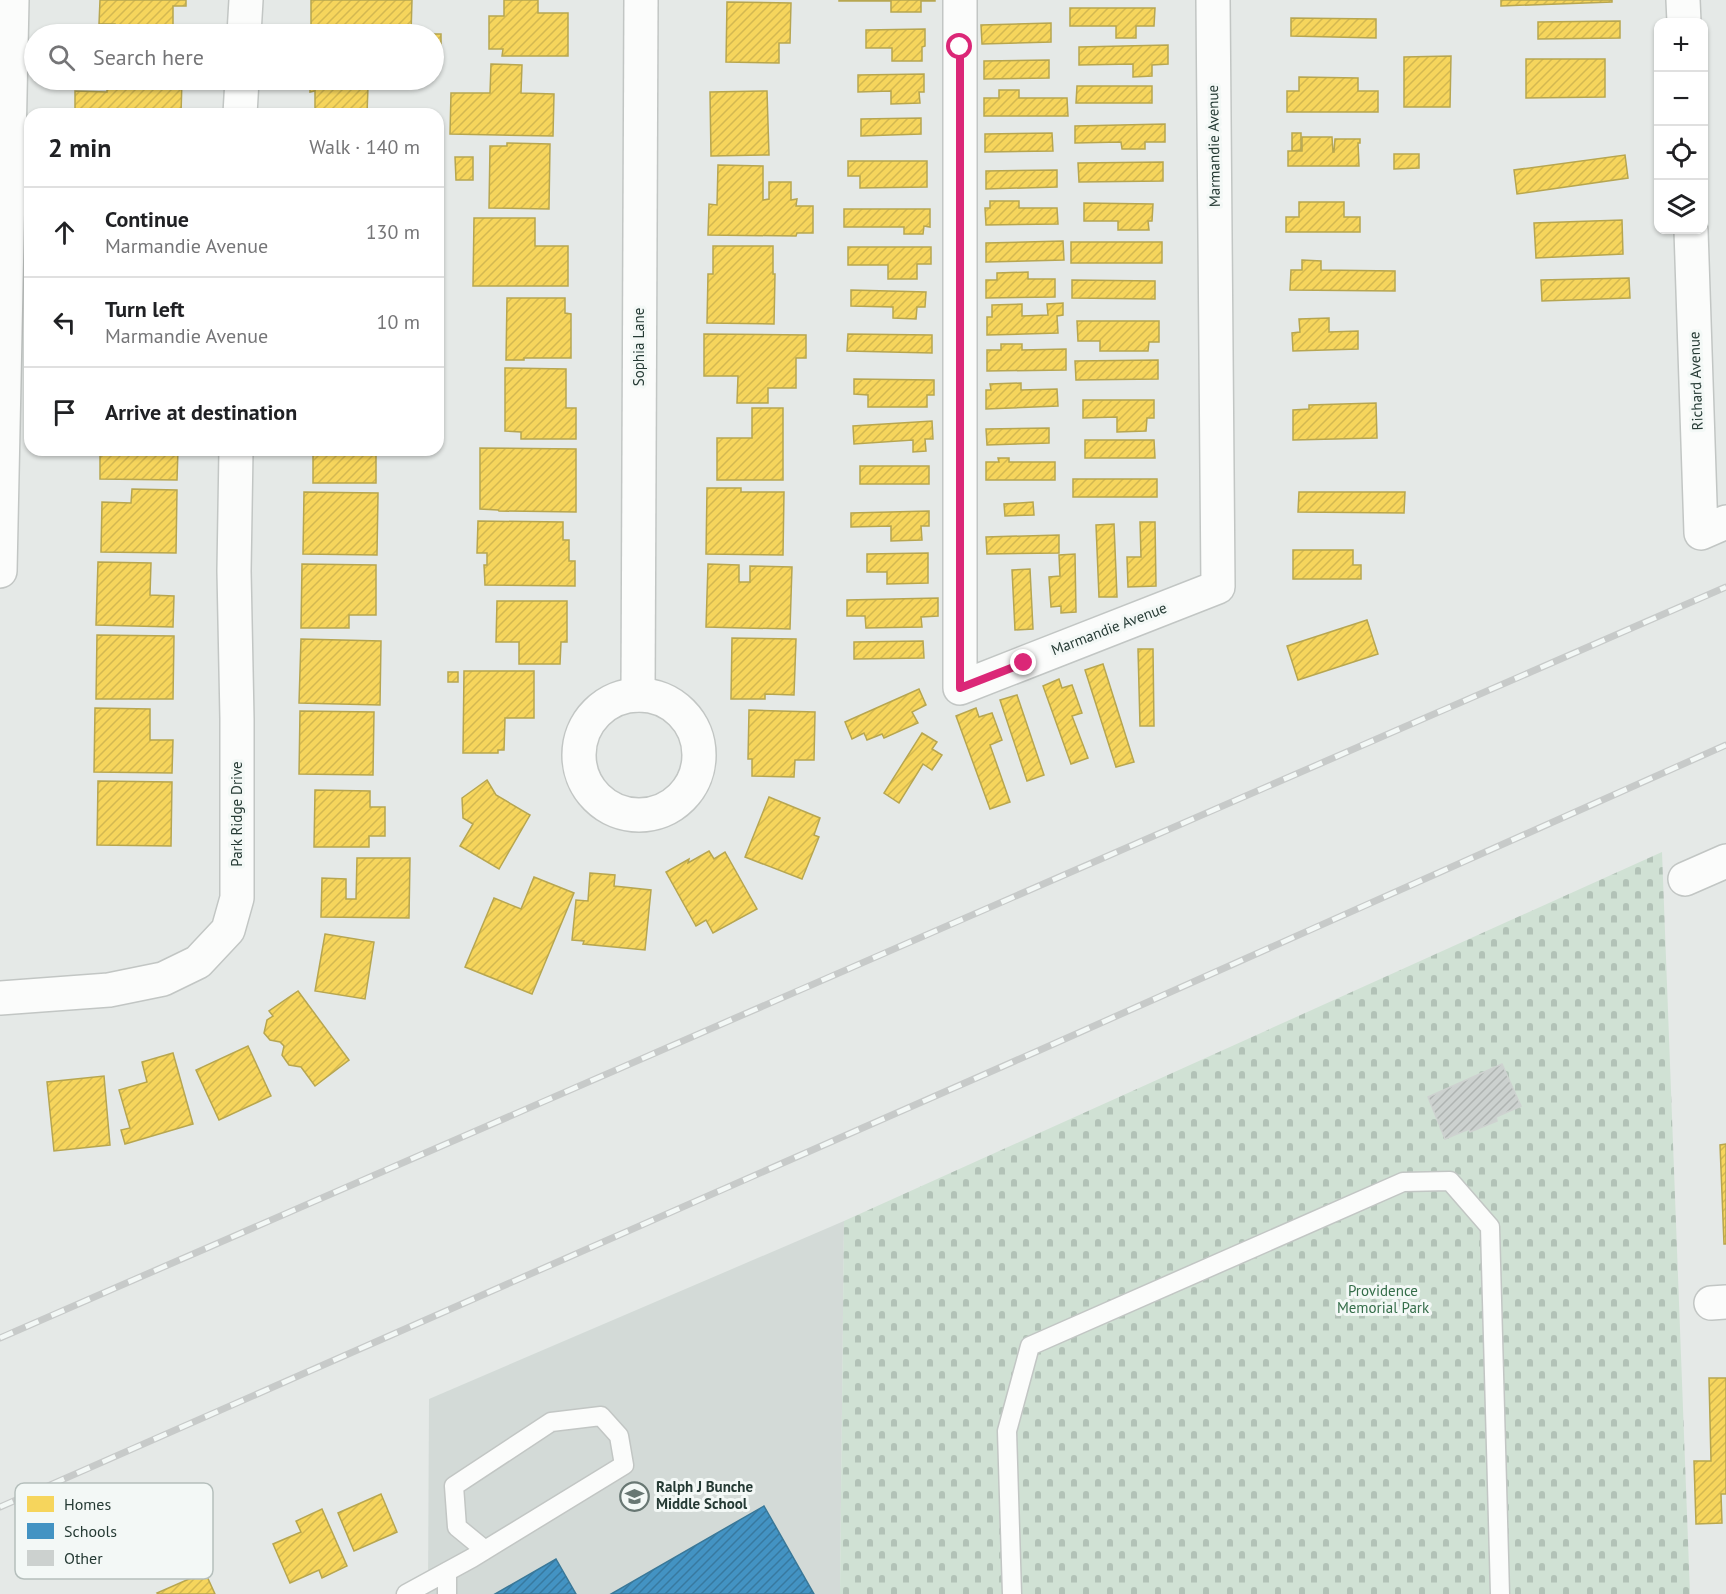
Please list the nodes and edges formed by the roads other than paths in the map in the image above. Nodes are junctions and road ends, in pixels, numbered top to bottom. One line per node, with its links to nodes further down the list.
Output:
1 (12, 0): 14 (street)
2 (246, 0): 8 (street)
3 (641, 0): 15 (street, Sophia Lane)
4 (960, 0): 5 (street, Marmandie Avenue)
5 (1213, 0)
6 (1683, 0): 7 (street)
7 (1684, 18)
8 (245, 24)
9 (241, 90): 10 (street)
10 (240, 108)
11 (1691, 234): 13 (street, Richard Avenue)
12 (236, 456): 18 (street, Park Ridge Drive)
13 (1714, 527)
14 (0, 571)
15 (638, 695)
16 (1726, 861): 17 (street)
17 (1685, 879)
18 (0, 998)
19 (485, 1550): 19 (lane); 20 (lane)
20 (447, 1572): 21 (lane); 22 (lane)
21 (406, 1594)
22 (447, 1594)
23 (1012, 1594): 24 (lane)
24 (1500, 1594)

